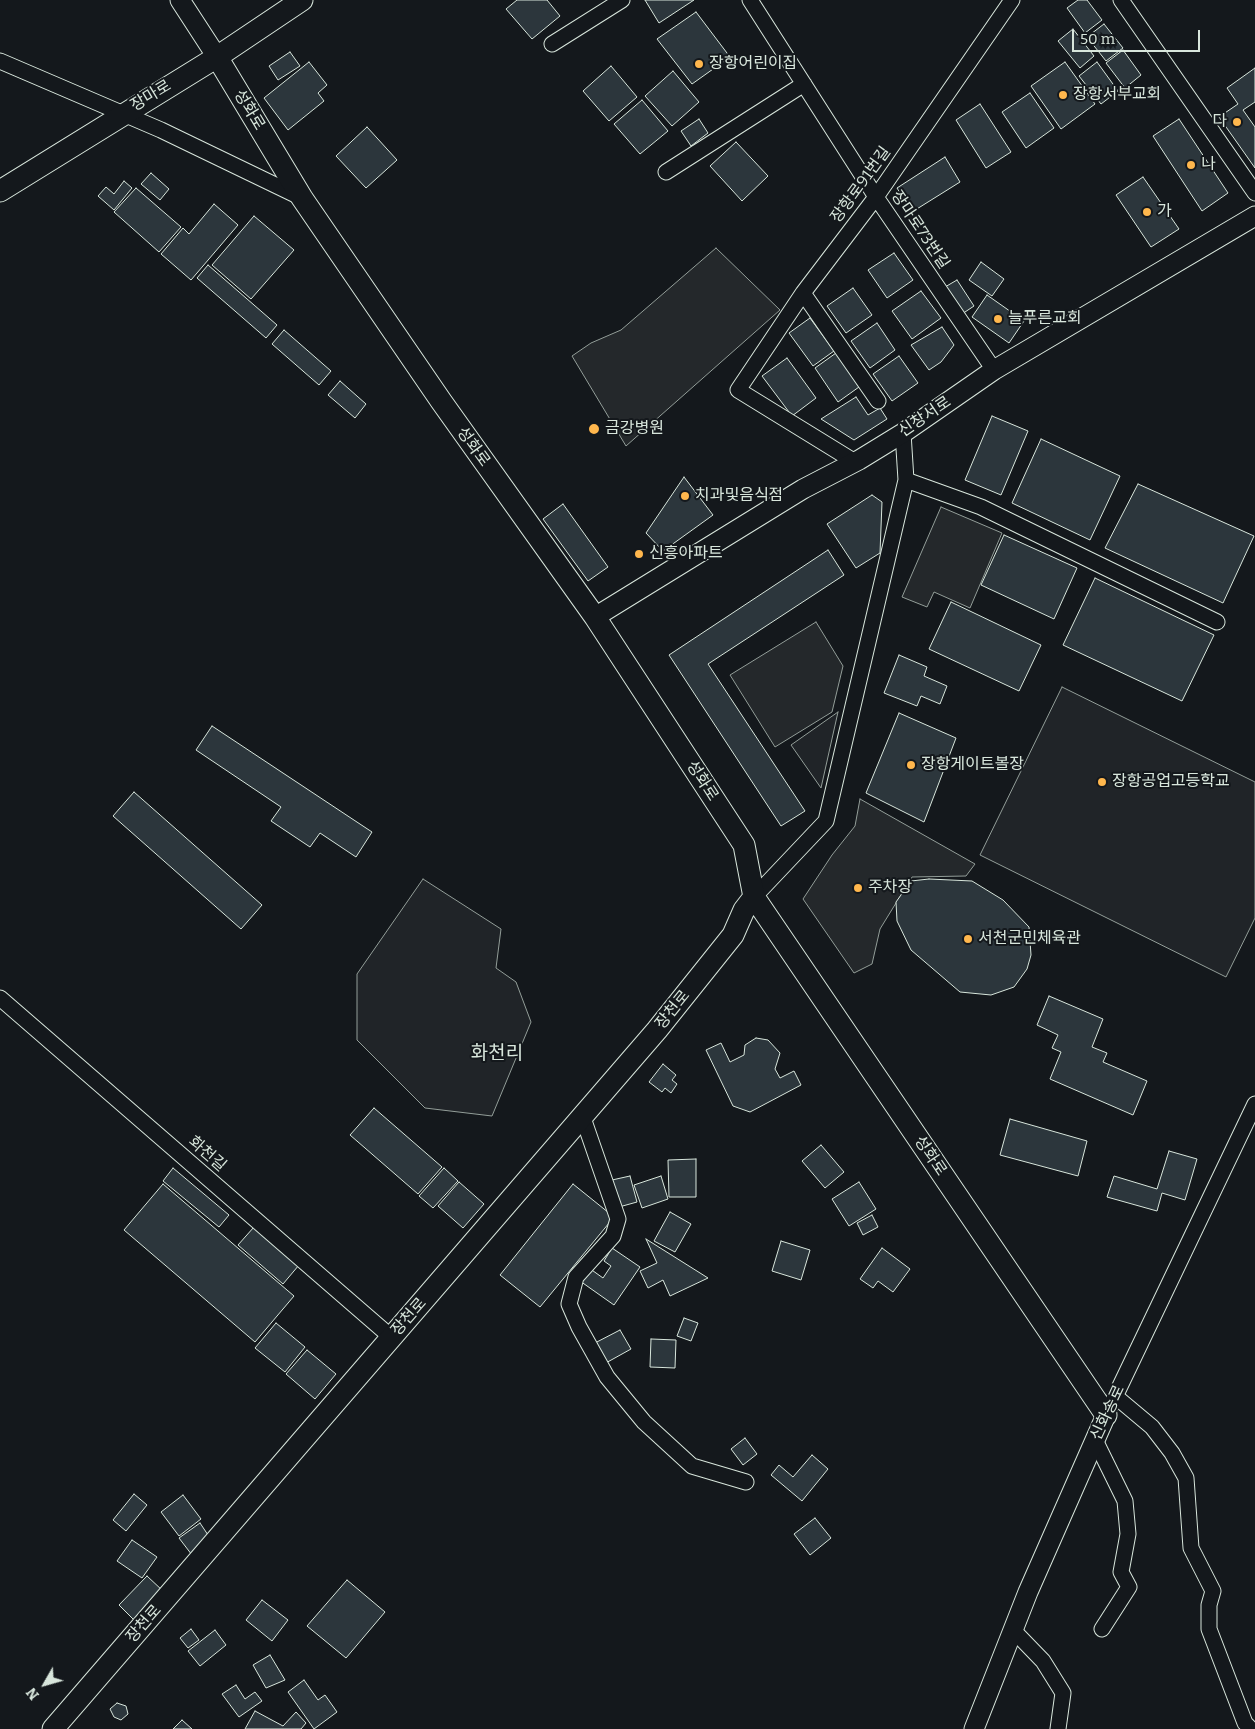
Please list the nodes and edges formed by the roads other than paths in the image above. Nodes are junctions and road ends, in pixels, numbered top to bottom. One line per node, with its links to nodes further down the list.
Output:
1 (180, 0): 8 (street, 성화로)
2 (302, 0): 8 (main road, 장마로)
3 (622, 0): 7 (street)
4 (750, 0): 10 (street, 장마로73번길)
5 (1012, 0): 15 (street, 장항로91번길)
6 (1121, 0): 14 (street)
7 (552, 44)
8 (217, 57): 11 (main road, 장마로); 16 (main road, 성화로)
9 (0, 61): 11 (street)
10 (804, 84): 12 (street); 15 (street, 장마로73번길)
11 (121, 114): 13 (main road, 장마로); 16 (street)
12 (666, 172)
13 (0, 191)
14 (1255, 192)
15 (876, 197): 18 (street, 장항로91번길); 19 (street, 장마로73번길)
16 (302, 198): 24 (main road, 성화로)
17 (1255, 216): 19 (street, 신창서로)
18 (803, 293): 20 (street); 22 (street, 장항로91번길)
19 (994, 370): 21 (street, 신창서로)
20 (878, 401)
21 (903, 433): 22 (street, 신창서로); 23 (street)
22 (855, 462): 24 (street, 신창서로)
23 (906, 480): 25 (street); 26 (street)
24 (595, 617): 26 (main road, 성화로)
25 (1217, 622)
26 (754, 897): 29 (main road, 장천로); 31 (main road, 성화로)
27 (0, 998): 30 (street, 화천길)
28 (1255, 1104): 31 (street, 신화송로)
29 (582, 1115): 30 (main road, 장천로); 33 (street)
30 (391, 1337): 36 (main road, 장천로)
31 (1111, 1406): 32 (street, 신화송로); 39 (street)
32 (1096, 1440): 34 (street); 35 (street, 신화송로)
33 (746, 1482)
34 (1102, 1629)
35 (1013, 1630): 37 (street, 신화송로); 38 (street)
36 (53, 1729)
37 (974, 1729)
38 (1058, 1729)
39 (1250, 1729)

